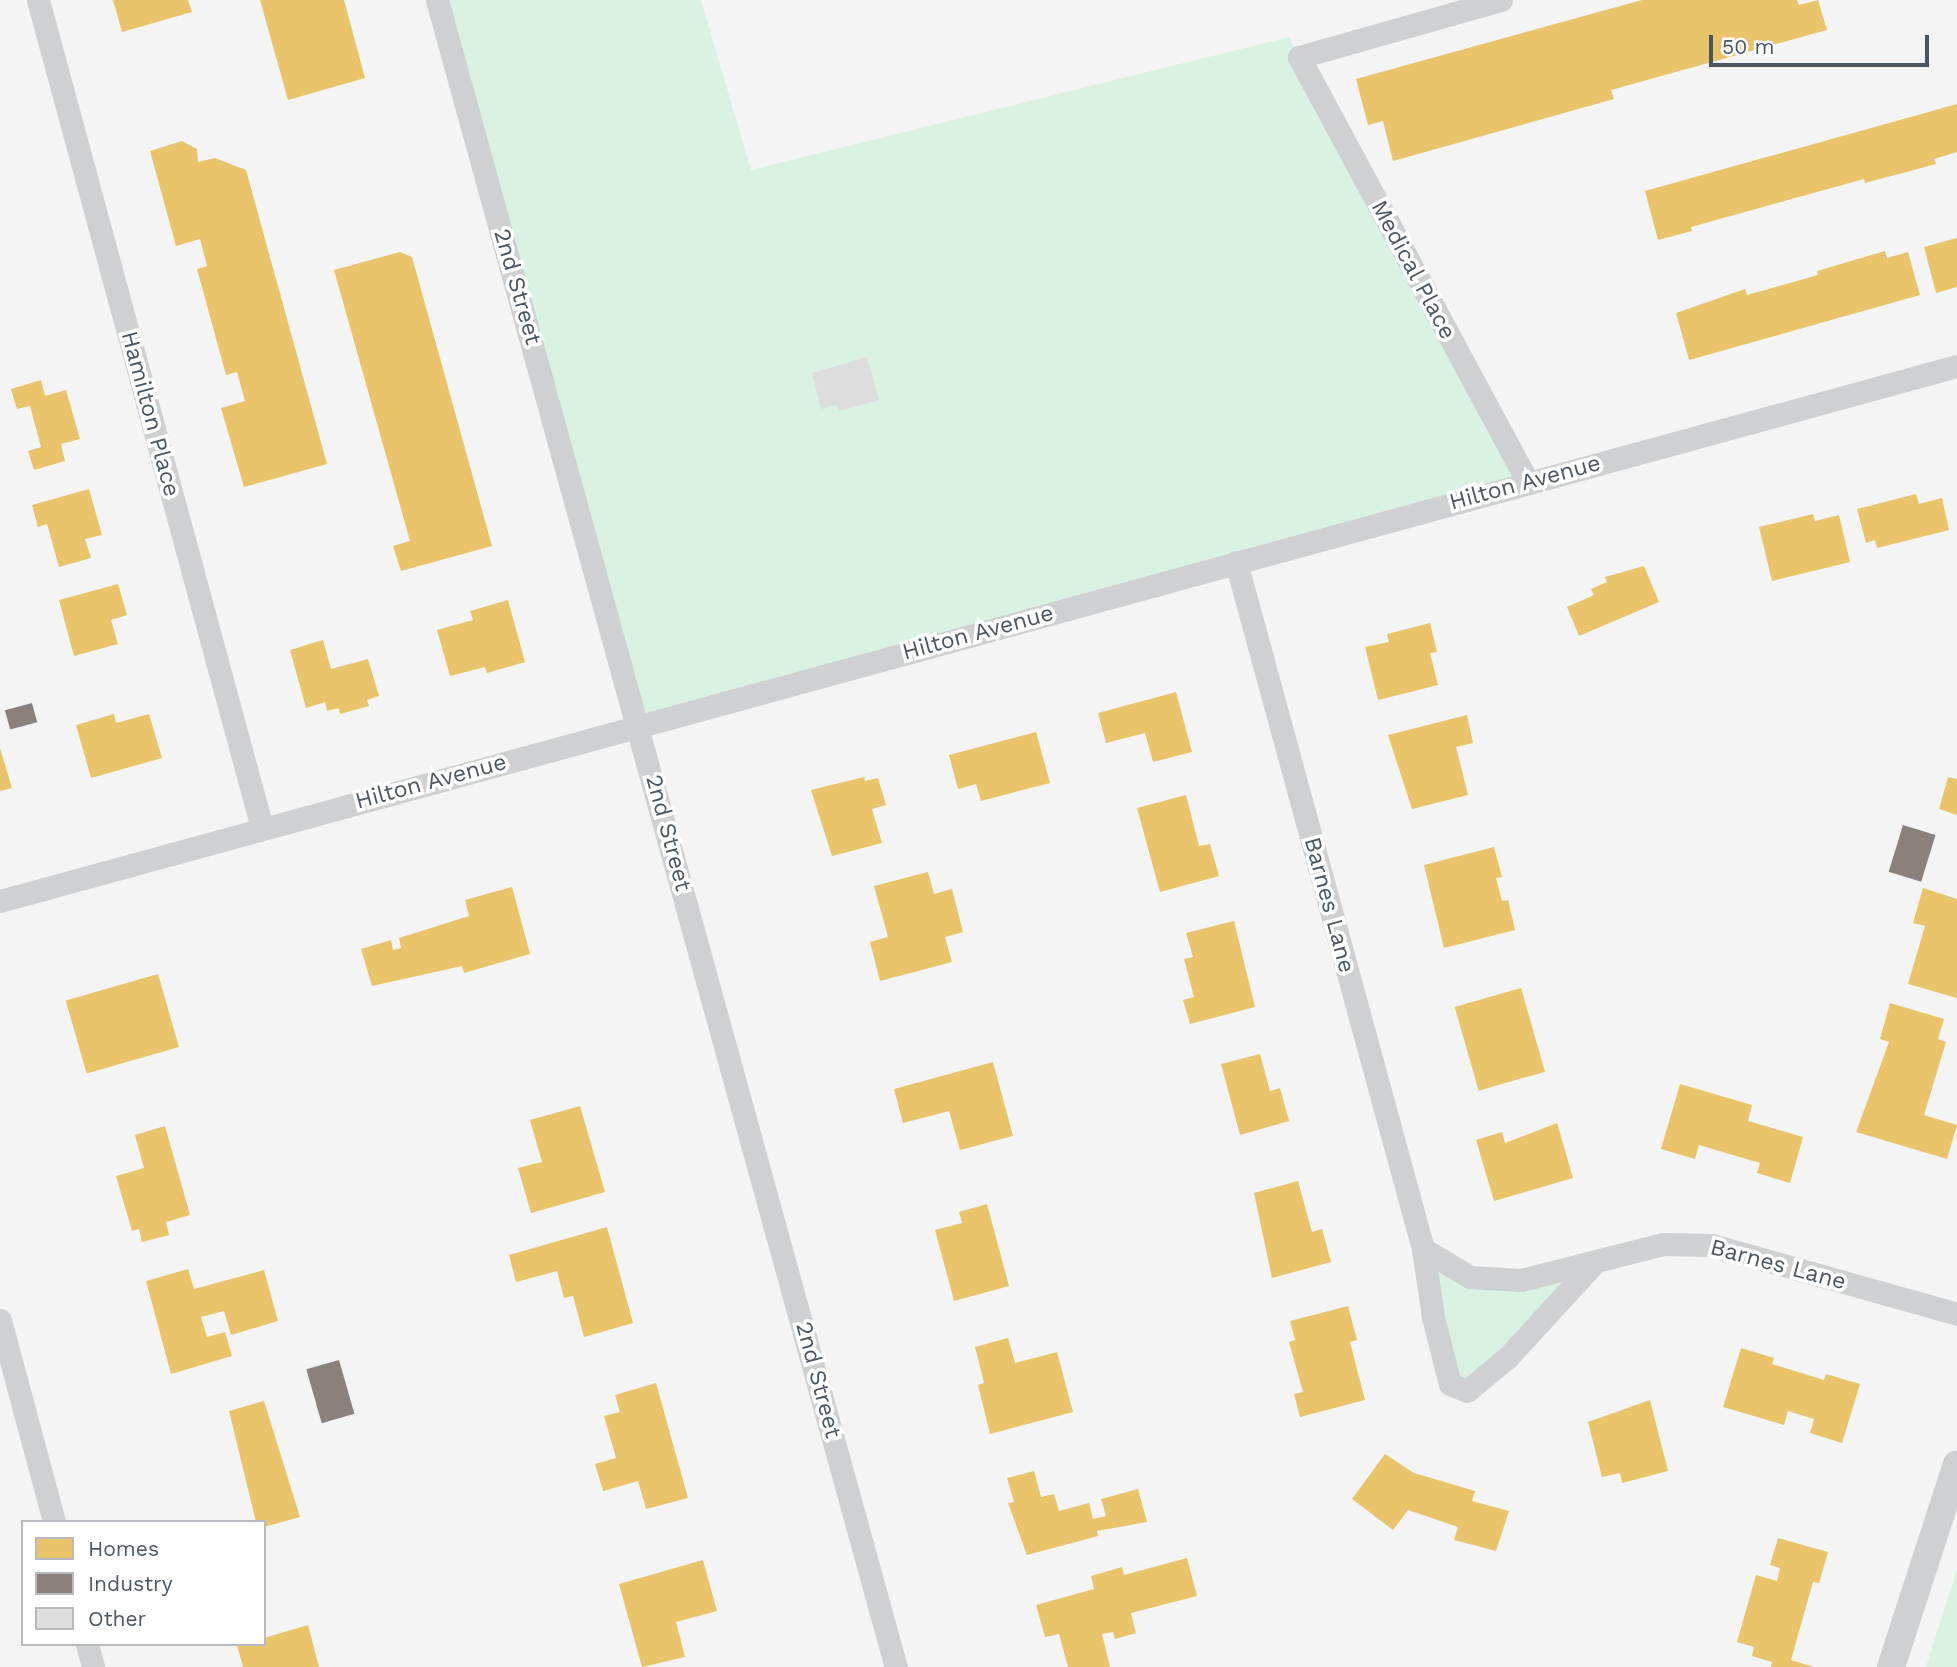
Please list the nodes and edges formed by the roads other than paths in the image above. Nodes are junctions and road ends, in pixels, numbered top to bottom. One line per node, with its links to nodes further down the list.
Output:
1 (38, 0): 8 (street, Hamilton Place)
2 (437, 0): 7 (street, 2nd Street)
3 (1501, 0): 5 (street, Medical Place)
4 (1957, 366): 5 (street, Hilton Avenue)
5 (1528, 482): 6 (street, Hilton Avenue)
6 (1236, 562): 7 (street, Hilton Avenue); 10 (street, Barnes Lane)
7 (639, 726): 8 (street, Hilton Avenue); 18 (street, 2nd Street)
8 (262, 828): 9 (street, Hilton Avenue)
9 (0, 901)
10 (1423, 1249): 11 (street, Barnes Lane); 11 (street, Barnes Lane)
11 (1596, 1261): 12 (street, Barnes Lane)
12 (1957, 1314)
13 (0, 1320): 15 (street)
14 (1957, 1464): 19 (street)
15 (53, 1520)
16 (88, 1646): 17 (street)
17 (93, 1667)
18 (896, 1667)
19 (1891, 1667)

